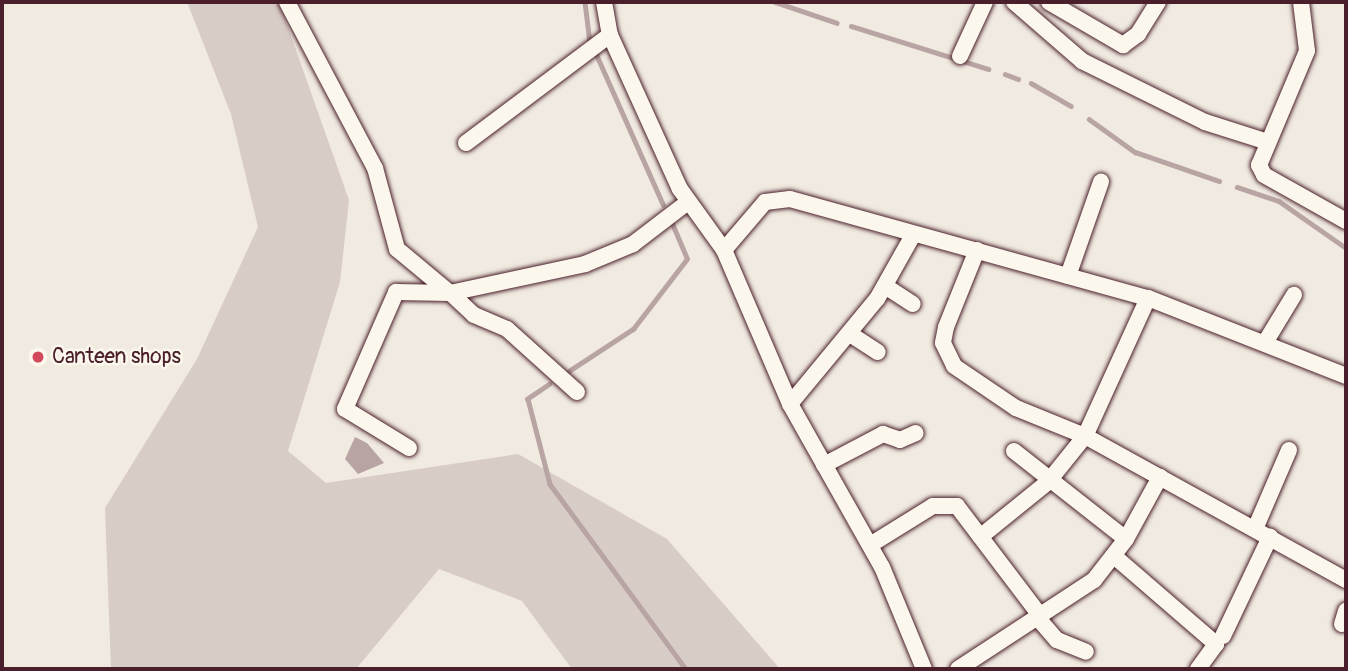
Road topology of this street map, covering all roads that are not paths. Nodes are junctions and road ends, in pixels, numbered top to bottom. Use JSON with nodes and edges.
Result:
{"nodes":[{"id":1,"x":286,"y":2,"type":"edge"},
{"id":2,"x":604,"y":2,"type":"edge"},
{"id":3,"x":985,"y":2,"type":"edge"},
{"id":4,"x":1048,"y":2,"type":"edge"},
{"id":5,"x":1158,"y":2,"type":"edge"},
{"id":6,"x":1301,"y":2,"type":"edge"},
{"id":7,"x":1019,"y":7,"type":"edge"},
{"id":8,"x":611,"y":35,"type":"junction"},
{"id":9,"x":960,"y":56,"type":"dead end"},
{"id":10,"x":1265,"y":141,"type":"junction"},
{"id":11,"x":466,"y":143,"type":"dead end"},
{"id":12,"x":1101,"y":183,"type":"dead end"},
{"id":13,"x":688,"y":202,"type":"junction"},
{"id":14,"x":1346,"y":221,"type":"edge"},
{"id":15,"x":913,"y":234,"type":"junction"},
{"id":16,"x":723,"y":250,"type":"junction"},
{"id":17,"x":977,"y":250,"type":"junction"},
{"id":18,"x":1068,"y":276,"type":"junction"},
{"id":19,"x":885,"y":286,"type":"junction"},
{"id":20,"x":450,"y":293,"type":"junction"},
{"id":21,"x":1294,"y":295,"type":"dead end"},
{"id":22,"x":1148,"y":298,"type":"junction"},
{"id":23,"x":914,"y":304,"type":"dead end"},
{"id":24,"x":850,"y":334,"type":"junction"},
{"id":25,"x":1266,"y":341,"type":"junction"},
{"id":26,"x":878,"y":352,"type":"dead end"},
{"id":27,"x":1346,"y":376,"type":"edge"},
{"id":28,"x":577,"y":392,"type":"dead end"},
{"id":29,"x":790,"y":404,"type":"junction"},
{"id":30,"x":916,"y":433,"type":"dead end"},
{"id":31,"x":1085,"y":436,"type":"junction"},
{"id":32,"x":409,"y":448,"type":"dead end"},
{"id":33,"x":1289,"y":450,"type":"dead end"},
{"id":34,"x":1014,"y":451,"type":"dead end"},
{"id":35,"x":824,"y":466,"type":"junction"},
{"id":36,"x":1160,"y":477,"type":"junction"},
{"id":37,"x":1048,"y":482,"type":"junction"},
{"id":38,"x":1255,"y":529,"type":"junction"},
{"id":39,"x":980,"y":537,"type":"junction"},
{"id":40,"x":1270,"y":537,"type":"junction"},
{"id":41,"x":1126,"y":538,"type":"junction"},
{"id":42,"x":870,"y":545,"type":"junction"},
{"id":43,"x":1115,"y":556,"type":"junction"},
{"id":44,"x":1346,"y":580,"type":"edge"},
{"id":45,"x":1037,"y":615,"type":"junction"},
{"id":46,"x":1223,"y":636,"type":"dead end"},
{"id":47,"x":1086,"y":653,"type":"dead end"},
{"id":48,"x":924,"y":669,"type":"edge"},
{"id":49,"x":958,"y":669,"type":"edge"},
{"id":50,"x":1198,"y":669,"type":"edge"}],
"edges":[{"from":1,"to":20,"type":"street"},
{"from":2,"to":8,"type":"street"},
{"from":3,"to":9,"type":"street"},
{"from":4,"to":5,"type":"street"},
{"from":4,"to":7,"type":"street"},
{"from":6,"to":10,"type":"street"},
{"from":7,"to":10,"type":"street"},
{"from":8,"to":11,"type":"street"},
{"from":8,"to":13,"type":"street"},
{"from":10,"to":14,"type":"street"},
{"from":12,"to":18,"type":"street"},
{"from":13,"to":16,"type":"street"},
{"from":13,"to":20,"type":"street"},
{"from":15,"to":16,"type":"street"},
{"from":15,"to":17,"type":"street"},
{"from":15,"to":19,"type":"street"},
{"from":16,"to":29,"type":"street"},
{"from":17,"to":18,"type":"street"},
{"from":17,"to":31,"type":"street"},
{"from":18,"to":22,"type":"street"},
{"from":19,"to":23,"type":"street"},
{"from":19,"to":24,"type":"street"},
{"from":20,"to":28,"type":"street"},
{"from":20,"to":32,"type":"street"},
{"from":21,"to":25,"type":"street"},
{"from":22,"to":25,"type":"street"},
{"from":22,"to":31,"type":"street"},
{"from":24,"to":26,"type":"street"},
{"from":24,"to":29,"type":"street"},
{"from":25,"to":27,"type":"street"},
{"from":29,"to":35,"type":"street"},
{"from":30,"to":35,"type":"street"},
{"from":31,"to":36,"type":"street"},
{"from":31,"to":37,"type":"street"},
{"from":33,"to":38,"type":"street"},
{"from":34,"to":37,"type":"street"},
{"from":35,"to":42,"type":"street"},
{"from":36,"to":38,"type":"street"},
{"from":36,"to":41,"type":"street"},
{"from":37,"to":39,"type":"street"},
{"from":37,"to":41,"type":"street"},
{"from":38,"to":40,"type":"street"},
{"from":39,"to":42,"type":"street"},
{"from":39,"to":45,"type":"street"},
{"from":40,"to":44,"type":"street"},
{"from":40,"to":46,"type":"street"},
{"from":41,"to":43,"type":"street"},
{"from":42,"to":48,"type":"street"},
{"from":43,"to":45,"type":"street"},
{"from":43,"to":50,"type":"street"},
{"from":45,"to":47,"type":"street"},
{"from":45,"to":49,"type":"street"}]}
